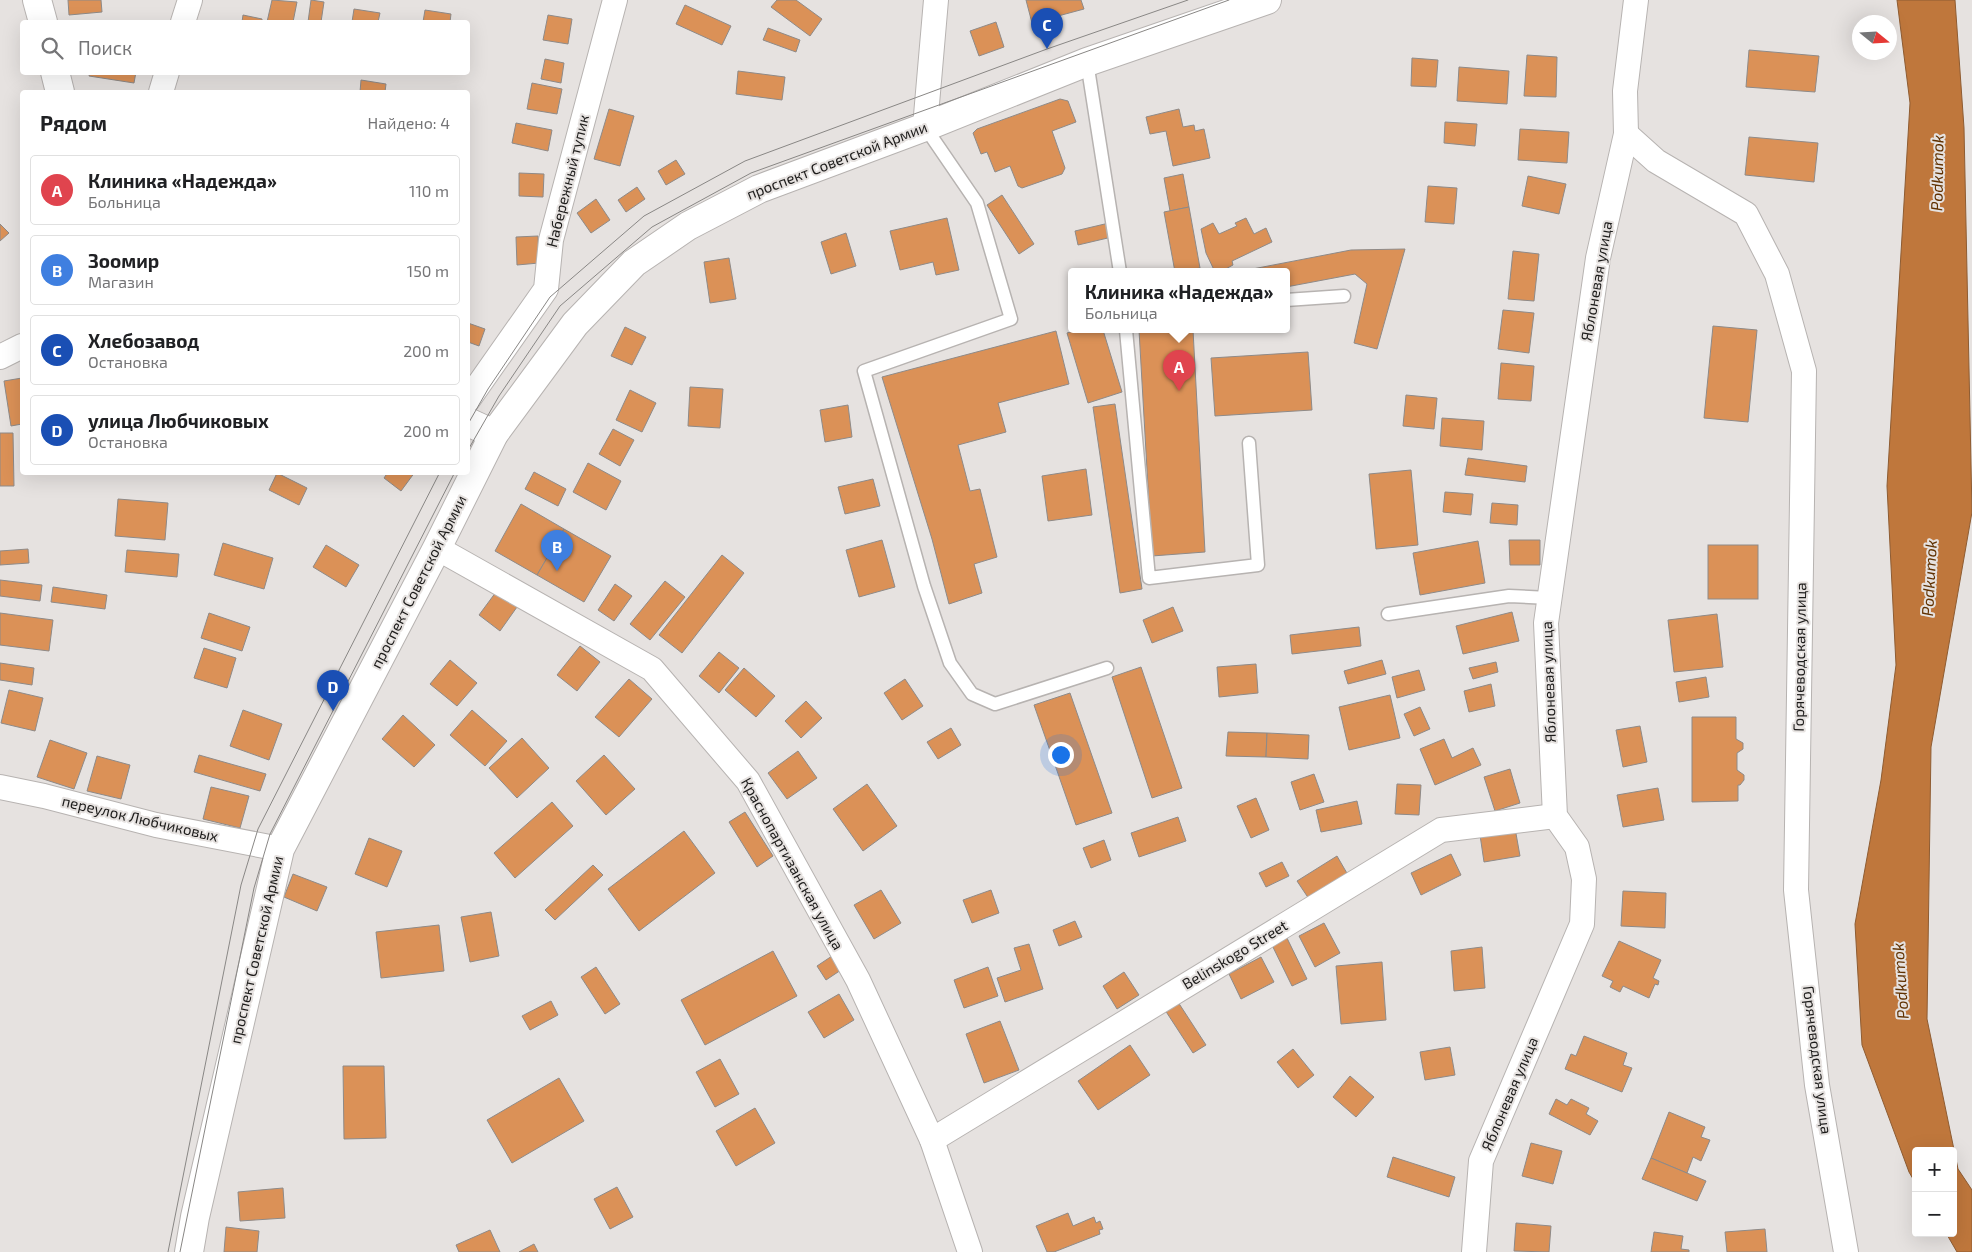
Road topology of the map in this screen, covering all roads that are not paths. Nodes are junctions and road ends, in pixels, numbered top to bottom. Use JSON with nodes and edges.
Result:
{"nodes":[{"id":1,"x":36,"y":0,"type":"edge"},
{"id":2,"x":190,"y":0,"type":"edge"},
{"id":3,"x":615,"y":0,"type":"edge"},
{"id":4,"x":936,"y":0,"type":"edge"},
{"id":5,"x":1267,"y":0,"type":"edge"},
{"id":6,"x":1636,"y":0,"type":"edge"},
{"id":7,"x":42,"y":20,"type":"edge"},
{"id":8,"x":184,"y":20,"type":"edge"},
{"id":9,"x":1087,"y":62,"type":"junction"},
{"id":10,"x":57,"y":75,"type":"edge"},
{"id":11,"x":166,"y":75,"type":"edge"},
{"id":12,"x":60,"y":90,"type":"edge"},
{"id":13,"x":162,"y":90,"type":"edge"},
{"id":14,"x":926,"y":127,"type":"junction"},
{"id":15,"x":1626,"y":134,"type":"junction"},
{"id":16,"x":1119,"y":268,"type":"edge"},
{"id":17,"x":1344,"y":296,"type":"dead end"},
{"id":18,"x":1290,"y":300,"type":"edge"},
{"id":19,"x":1126,"y":333,"type":"edge"},
{"id":20,"x":20,"y":347,"type":"edge"},
{"id":21,"x":0,"y":357,"type":"edge"},
{"id":22,"x":470,"y":397,"type":"edge"},
{"id":23,"x":470,"y":423,"type":"edge"},
{"id":24,"x":494,"y":434,"type":"junction"},
{"id":25,"x":1250,"y":442,"type":"dead end"},
{"id":26,"x":438,"y":548,"type":"junction"},
{"id":27,"x":1549,"y":598,"type":"junction"},
{"id":28,"x":1388,"y":614,"type":"dead end"},
{"id":29,"x":1107,"y":668,"type":"dead end"},
{"id":30,"x":0,"y":787,"type":"edge"},
{"id":31,"x":1555,"y":816,"type":"junction"},
{"id":32,"x":280,"y":849,"type":"junction"},
{"id":33,"x":932,"y":1140,"type":"junction"},
{"id":34,"x":189,"y":1252,"type":"edge"},
{"id":35,"x":970,"y":1252,"type":"edge"},
{"id":36,"x":1474,"y":1252,"type":"edge"},
{"id":37,"x":1846,"y":1252,"type":"edge"}],
"edges":[{"from":1,"to":7,"type":"main road"},
{"from":2,"to":8,"type":"street"},
{"from":3,"to":22,"type":"street","name":"Набережный тупик"},
{"from":4,"to":14,"type":"street"},
{"from":5,"to":9,"type":"main road","name":"проспект Советской Армии"},
{"from":6,"to":15,"type":"street","name":"Яблоневая улица"},
{"from":9,"to":14,"type":"main road","name":"проспект Советской Армии"},
{"from":9,"to":16,"type":"lane"},
{"from":10,"to":12,"type":"main road"},
{"from":11,"to":13,"type":"street"},
{"from":14,"to":24,"type":"main road","name":"проспект Советской Армии"},
{"from":14,"to":29,"type":"lane"},
{"from":15,"to":27,"type":"street","name":"Яблоневая улица"},
{"from":15,"to":37,"type":"street","name":"Горячеводская улица"},
{"from":17,"to":18,"type":"lane"},
{"from":19,"to":25,"type":"lane"},
{"from":20,"to":21,"type":"street"},
{"from":23,"to":24,"type":"main road"},
{"from":24,"to":26,"type":"main road","name":"проспект Советской Армии"},
{"from":26,"to":32,"type":"main road","name":"проспект Советской Армии"},
{"from":26,"to":33,"type":"street","name":"Краснопартизанская улица"},
{"from":27,"to":28,"type":"lane"},
{"from":27,"to":31,"type":"street","name":"Яблоневая улица"},
{"from":30,"to":32,"type":"street","name":"переулок Любчиковых"},
{"from":31,"to":33,"type":"street","name":"Belinskogo Street"},
{"from":31,"to":36,"type":"street","name":"Яблоневая улица"},
{"from":32,"to":34,"type":"main road","name":"проспект Советской Армии"},
{"from":33,"to":35,"type":"street","name":"Краснопартизанская улица"}]}
